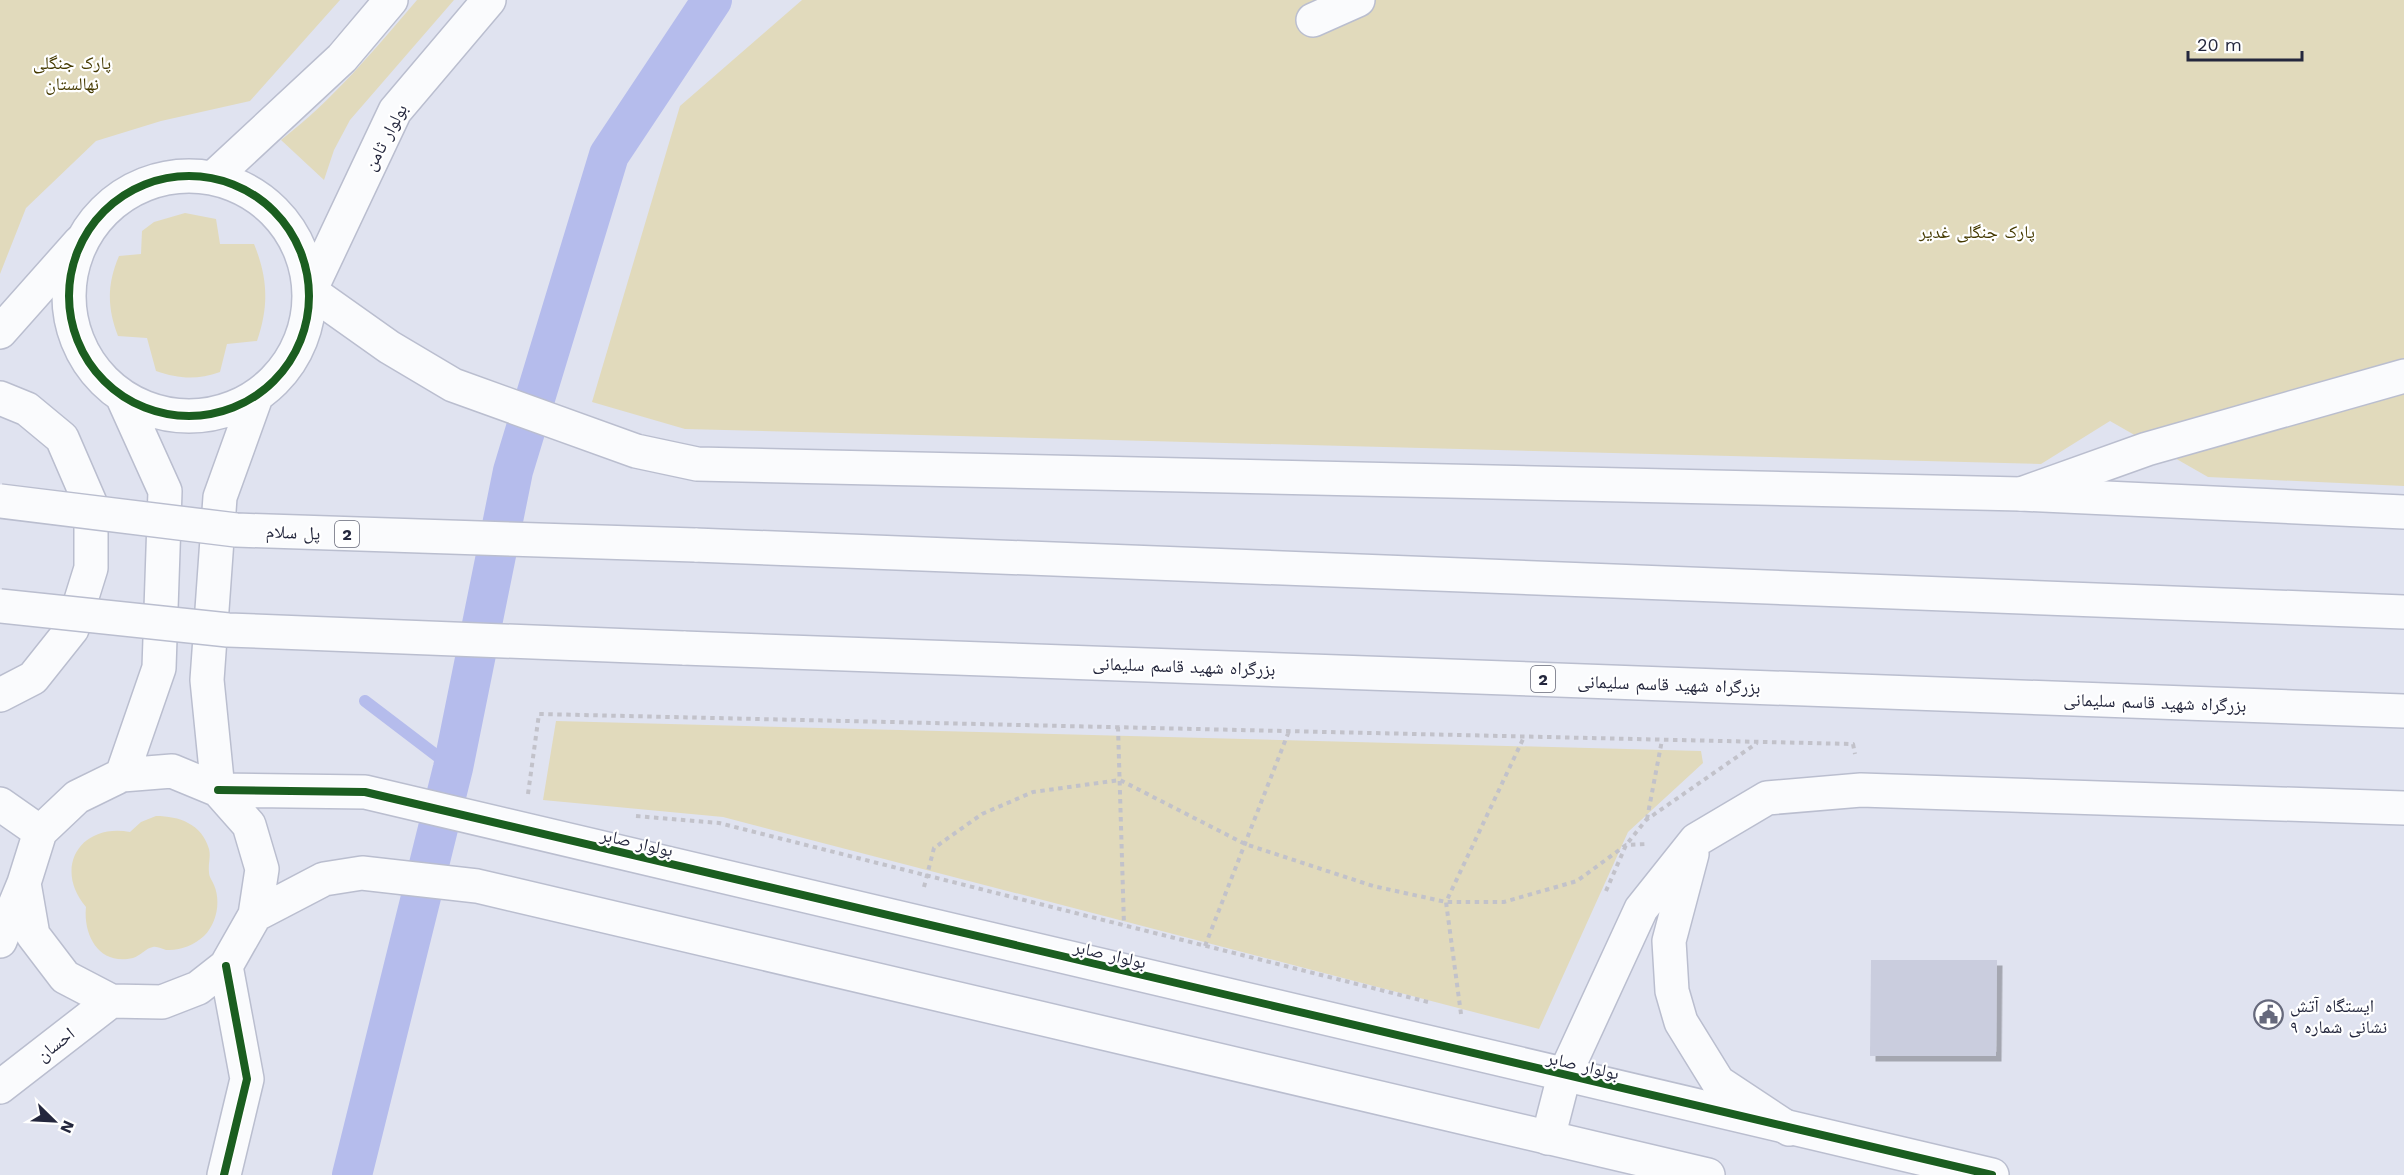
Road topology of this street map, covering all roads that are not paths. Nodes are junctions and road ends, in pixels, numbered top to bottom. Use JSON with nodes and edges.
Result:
{"nodes":[{"id":1,"x":390,"y":0,"type":"edge"},
{"id":2,"x":489,"y":0,"type":"edge"},
{"id":3,"x":1358,"y":0,"type":"edge"},
{"id":4,"x":1313,"y":20,"type":"dead end"},
{"id":5,"x":214,"y":177,"type":"junction"},
{"id":6,"x":81,"y":242,"type":"junction"},
{"id":7,"x":310,"y":291,"type":"junction"},
{"id":8,"x":0,"y":332,"type":"edge"},
{"id":9,"x":2404,"y":376,"type":"edge"},
{"id":10,"x":256,"y":397,"type":"junction"},
{"id":11,"x":0,"y":398,"type":"edge"},
{"id":12,"x":123,"y":398,"type":"junction"},
{"id":13,"x":2021,"y":495,"type":"junction"},
{"id":14,"x":0,"y":501,"type":"edge"},
{"id":15,"x":2404,"y":512,"type":"edge"},
{"id":16,"x":0,"y":606,"type":"edge"},
{"id":17,"x":2404,"y":612,"type":"edge"},
{"id":18,"x":0,"y":695,"type":"edge"},
{"id":19,"x":2404,"y":711,"type":"edge"},
{"id":20,"x":122,"y":775,"type":"junction"},
{"id":21,"x":218,"y":790,"type":"junction"},
{"id":22,"x":0,"y":804,"type":"edge"},
{"id":23,"x":2404,"y":808,"type":"edge"},
{"id":24,"x":40,"y":832,"type":"junction"},
{"id":25,"x":1696,"y":840,"type":"junction"},
{"id":26,"x":24,"y":883,"type":"junction"},
{"id":27,"x":255,"y":915,"type":"junction"},
{"id":28,"x":0,"y":941,"type":"edge"},
{"id":29,"x":226,"y":966,"type":"junction"},
{"id":30,"x":111,"y":1001,"type":"junction"},
{"id":31,"x":1564,"y":1076,"type":"junction"},
{"id":32,"x":0,"y":1087,"type":"edge"},
{"id":33,"x":1789,"y":1129,"type":"junction"},
{"id":34,"x":1548,"y":1138,"type":"junction"},
{"id":35,"x":224,"y":1175,"type":"edge"},
{"id":36,"x":1708,"y":1175,"type":"edge"},
{"id":37,"x":1992,"y":1175,"type":"edge"}],
"edges":[{"from":1,"to":5,"type":"main road"},
{"from":2,"to":7,"type":"main road","name":"بولوار ثامن"},
{"from":3,"to":4,"type":"main road"},
{"from":5,"to":6,"type":"main road"},
{"from":5,"to":7,"type":"main road"},
{"from":6,"to":8,"type":"main road"},
{"from":6,"to":12,"type":"main road"},
{"from":7,"to":10,"type":"main road"},
{"from":7,"to":13,"type":"main road"},
{"from":9,"to":13,"type":"main road"},
{"from":10,"to":12,"type":"main road"},
{"from":10,"to":21,"type":"main road"},
{"from":11,"to":18,"type":"main road"},
{"from":12,"to":20,"type":"main road"},
{"from":13,"to":15,"type":"main road"},
{"from":14,"to":17,"type":"main road","name":"پل سلام","number":"2","bridge":true},
{"from":16,"to":19,"type":"main road","name":"بزرگراه شهید قاسم سلیمانی","number":"2","bridge":true},
{"from":20,"to":21,"type":"main road"},
{"from":20,"to":24,"type":"main road"},
{"from":21,"to":27,"type":"main road"},
{"from":21,"to":31,"type":"main road","name":"بولوار صابر"},
{"from":22,"to":24,"type":"main road"},
{"from":23,"to":25,"type":"main road"},
{"from":24,"to":26,"type":"main road"},
{"from":25,"to":31,"type":"main road"},
{"from":25,"to":33,"type":"main road"},
{"from":26,"to":28,"type":"main road"},
{"from":26,"to":30,"type":"main road"},
{"from":27,"to":29,"type":"main road"},
{"from":27,"to":34,"type":"main road"},
{"from":29,"to":30,"type":"main road"},
{"from":29,"to":35,"type":"main road"},
{"from":30,"to":32,"type":"main road","name":"احسان"},
{"from":31,"to":33,"type":"main road","name":"بولوار صابر"},
{"from":31,"to":34,"type":"main road"},
{"from":33,"to":37,"type":"main road","name":"بولوار صابر"},
{"from":34,"to":36,"type":"main road"}]}
